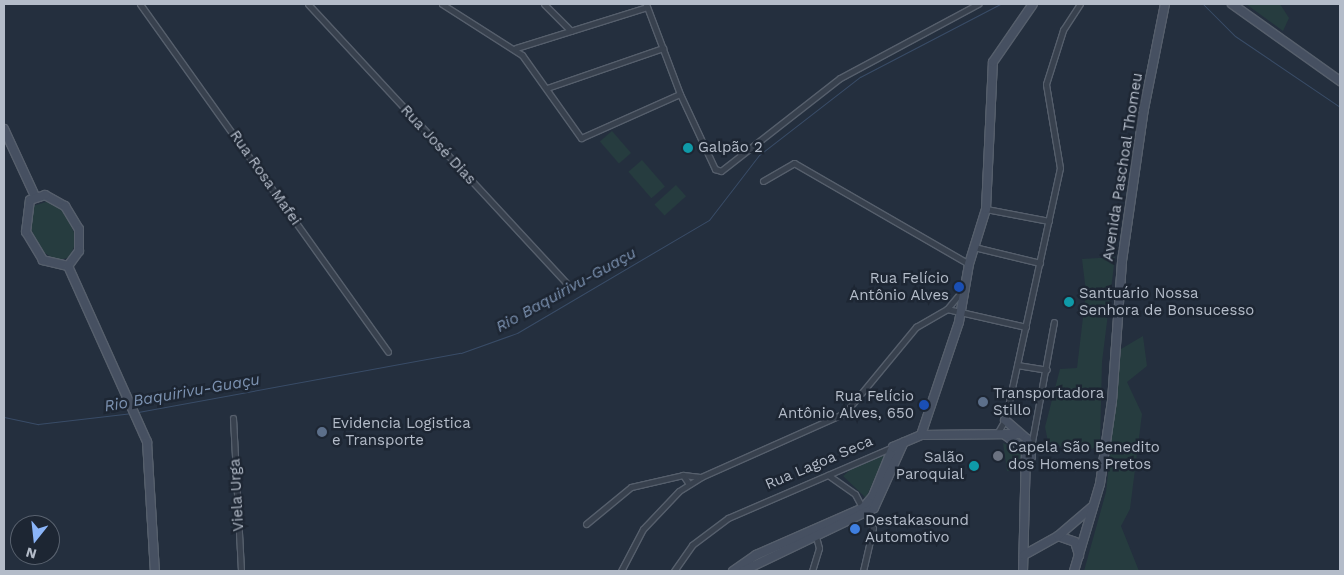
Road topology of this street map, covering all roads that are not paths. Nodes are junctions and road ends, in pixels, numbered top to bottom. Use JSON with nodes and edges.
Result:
{"nodes":[{"id":1,"x":140,"y":4,"type":"edge"},
{"id":2,"x":308,"y":4,"type":"edge"},
{"id":3,"x":442,"y":4,"type":"edge"},
{"id":4,"x":544,"y":4,"type":"edge"},
{"id":5,"x":978,"y":4,"type":"edge"},
{"id":6,"x":1033,"y":4,"type":"edge"},
{"id":7,"x":1080,"y":4,"type":"edge"},
{"id":8,"x":1232,"y":4,"type":"edge"},
{"id":9,"x":647,"y":5,"type":"edge"},
{"id":10,"x":1163,"y":6,"type":"edge"},
{"id":11,"x":571,"y":31,"type":"junction"},
{"id":12,"x":516,"y":48,"type":"junction"},
{"id":13,"x":663,"y":48,"type":"junction"},
{"id":14,"x":1340,"y":81,"type":"edge"},
{"id":15,"x":547,"y":88,"type":"junction"},
{"id":16,"x":680,"y":94,"type":"junction"},
{"id":17,"x":4,"y":128,"type":"edge"},
{"id":18,"x":763,"y":181,"type":"dead end"},
{"id":19,"x":35,"y":196,"type":"junction"},
{"id":20,"x":986,"y":209,"type":"junction"},
{"id":21,"x":1049,"y":221,"type":"junction"},
{"id":22,"x":974,"y":247,"type":"junction"},
{"id":23,"x":1040,"y":263,"type":"junction"},
{"id":24,"x":969,"y":264,"type":"junction"},
{"id":25,"x":68,"y":266,"type":"junction"},
{"id":26,"x":569,"y":286,"type":"dead end"},
{"id":27,"x":964,"y":289,"type":"junction"},
{"id":28,"x":947,"y":309,"type":"junction"},
{"id":29,"x":961,"y":313,"type":"junction"},
{"id":30,"x":1054,"y":322,"type":"dead end"},
{"id":31,"x":1026,"y":327,"type":"junction"},
{"id":32,"x":388,"y":352,"type":"dead end"},
{"id":33,"x":1018,"y":365,"type":"junction"},
{"id":34,"x":1046,"y":370,"type":"junction"},
{"id":35,"x":233,"y":418,"type":"dead end"},
{"id":36,"x":1005,"y":420,"type":"junction"},
{"id":37,"x":1033,"y":426,"type":"junction"},
{"id":38,"x":998,"y":432,"type":"junction"},
{"id":39,"x":1019,"y":434,"type":"junction"},
{"id":40,"x":921,"y":435,"type":"junction"},
{"id":41,"x":904,"y":442,"type":"junction"},
{"id":42,"x":893,"y":446,"type":"junction"},
{"id":43,"x":1031,"y":448,"type":"junction"},
{"id":44,"x":1028,"y":464,"type":"junction"},
{"id":45,"x":683,"y":475,"type":"junction"},
{"id":46,"x":828,"y":475,"type":"junction"},
{"id":47,"x":701,"y":477,"type":"junction"},
{"id":48,"x":689,"y":484,"type":"junction"},
{"id":49,"x":1095,"y":503,"type":"junction"},
{"id":50,"x":865,"y":511,"type":"junction"},
{"id":51,"x":586,"y":524,"type":"dead end"},
{"id":52,"x":1058,"y":536,"type":"junction"},
{"id":53,"x":816,"y":537,"type":"junction"},
{"id":54,"x":1024,"y":555,"type":"junction"},
{"id":55,"x":1079,"y":557,"type":"junction"},
{"id":56,"x":751,"y":565,"type":"edge"},
{"id":57,"x":156,"y":571,"type":"edge"},
{"id":58,"x":241,"y":571,"type":"edge"},
{"id":59,"x":621,"y":571,"type":"edge"},
{"id":60,"x":674,"y":571,"type":"edge"},
{"id":61,"x":733,"y":571,"type":"edge"},
{"id":62,"x":743,"y":571,"type":"edge"},
{"id":63,"x":812,"y":571,"type":"edge"},
{"id":64,"x":863,"y":571,"type":"edge"},
{"id":65,"x":1023,"y":571,"type":"edge"},
{"id":66,"x":1074,"y":571,"type":"edge"}],
"edges":[{"from":1,"to":32,"type":"street","name":"Rua Rosa Mafei"},
{"from":2,"to":26,"type":"street","name":"Rua José Dias"},
{"from":3,"to":12,"type":"street"},
{"from":4,"to":11,"type":"street"},
{"from":5,"to":16,"type":"street"},
{"from":6,"to":20,"type":"main road"},
{"from":7,"to":21,"type":"street"},
{"from":8,"to":14,"type":"main road"},
{"from":9,"to":11,"type":"street"},
{"from":9,"to":13,"type":"street"},
{"from":10,"to":49,"type":"main road","name":"Avenida Paschoal Thomeu"},
{"from":11,"to":12,"type":"street"},
{"from":12,"to":15,"type":"street"},
{"from":13,"to":15,"type":"street"},
{"from":13,"to":16,"type":"street"},
{"from":15,"to":16,"type":"street"},
{"from":17,"to":19,"type":"main road"},
{"from":18,"to":24,"type":"street"},
{"from":19,"to":25,"type":"main road"},
{"from":19,"to":25,"type":"main road"},
{"from":20,"to":21,"type":"street"},
{"from":20,"to":22,"type":"main road"},
{"from":21,"to":23,"type":"street"},
{"from":22,"to":23,"type":"street"},
{"from":22,"to":24,"type":"main road"},
{"from":23,"to":31,"type":"street"},
{"from":24,"to":27,"type":"main road"},
{"from":25,"to":57,"type":"main road"},
{"from":27,"to":28,"type":"street"},
{"from":27,"to":29,"type":"main road"},
{"from":28,"to":29,"type":"street"},
{"from":28,"to":47,"type":"street"},
{"from":29,"to":31,"type":"street"},
{"from":29,"to":40,"type":"main road"},
{"from":30,"to":34,"type":"street"},
{"from":31,"to":33,"type":"street"},
{"from":33,"to":34,"type":"street"},
{"from":33,"to":36,"type":"street"},
{"from":34,"to":37,"type":"street"},
{"from":35,"to":58,"type":"street","name":"Viela Urga"},
{"from":36,"to":38,"type":"street"},
{"from":36,"to":39,"type":"main road"},
{"from":37,"to":39,"type":"street"},
{"from":37,"to":43,"type":"street"},
{"from":38,"to":39,"type":"main road","name":"Rua Lagoa Seca"},
{"from":38,"to":40,"type":"main road","name":"Rua Lagoa Seca"},
{"from":38,"to":44,"type":"main road"},
{"from":39,"to":43,"type":"main road"},
{"from":40,"to":41,"type":"main road","name":"Rua Lagoa Seca"},
{"from":41,"to":42,"type":"main road","name":"Rua Lagoa Seca"},
{"from":41,"to":50,"type":"main road"},
{"from":42,"to":46,"type":"street","name":"Rua Lagoa Seca"},
{"from":42,"to":50,"type":"main road"},
{"from":43,"to":44,"type":"main road"},
{"from":44,"to":54,"type":"main road"},
{"from":45,"to":47,"type":"street"},
{"from":45,"to":48,"type":"street"},
{"from":45,"to":51,"type":"street"},
{"from":46,"to":50,"type":"street"},
{"from":46,"to":60,"type":"street","name":"Rua Lagoa Seca"},
{"from":47,"to":48,"type":"street"},
{"from":48,"to":59,"type":"street"},
{"from":49,"to":52,"type":"main road"},
{"from":49,"to":55,"type":"main road","name":"Avenida Paschoal Thomeu"},
{"from":50,"to":53,"type":"main road"},
{"from":50,"to":56,"type":"main road"},
{"from":50,"to":64,"type":"street"},
{"from":52,"to":54,"type":"main road"},
{"from":52,"to":55,"type":"main road"},
{"from":53,"to":56,"type":"main road"},
{"from":53,"to":63,"type":"street"},
{"from":54,"to":65,"type":"main road"},
{"from":55,"to":66,"type":"main road","name":"Avenida Paschoal Thomeu"},
{"from":56,"to":61,"type":"main road"},
{"from":56,"to":62,"type":"main road"}]}
